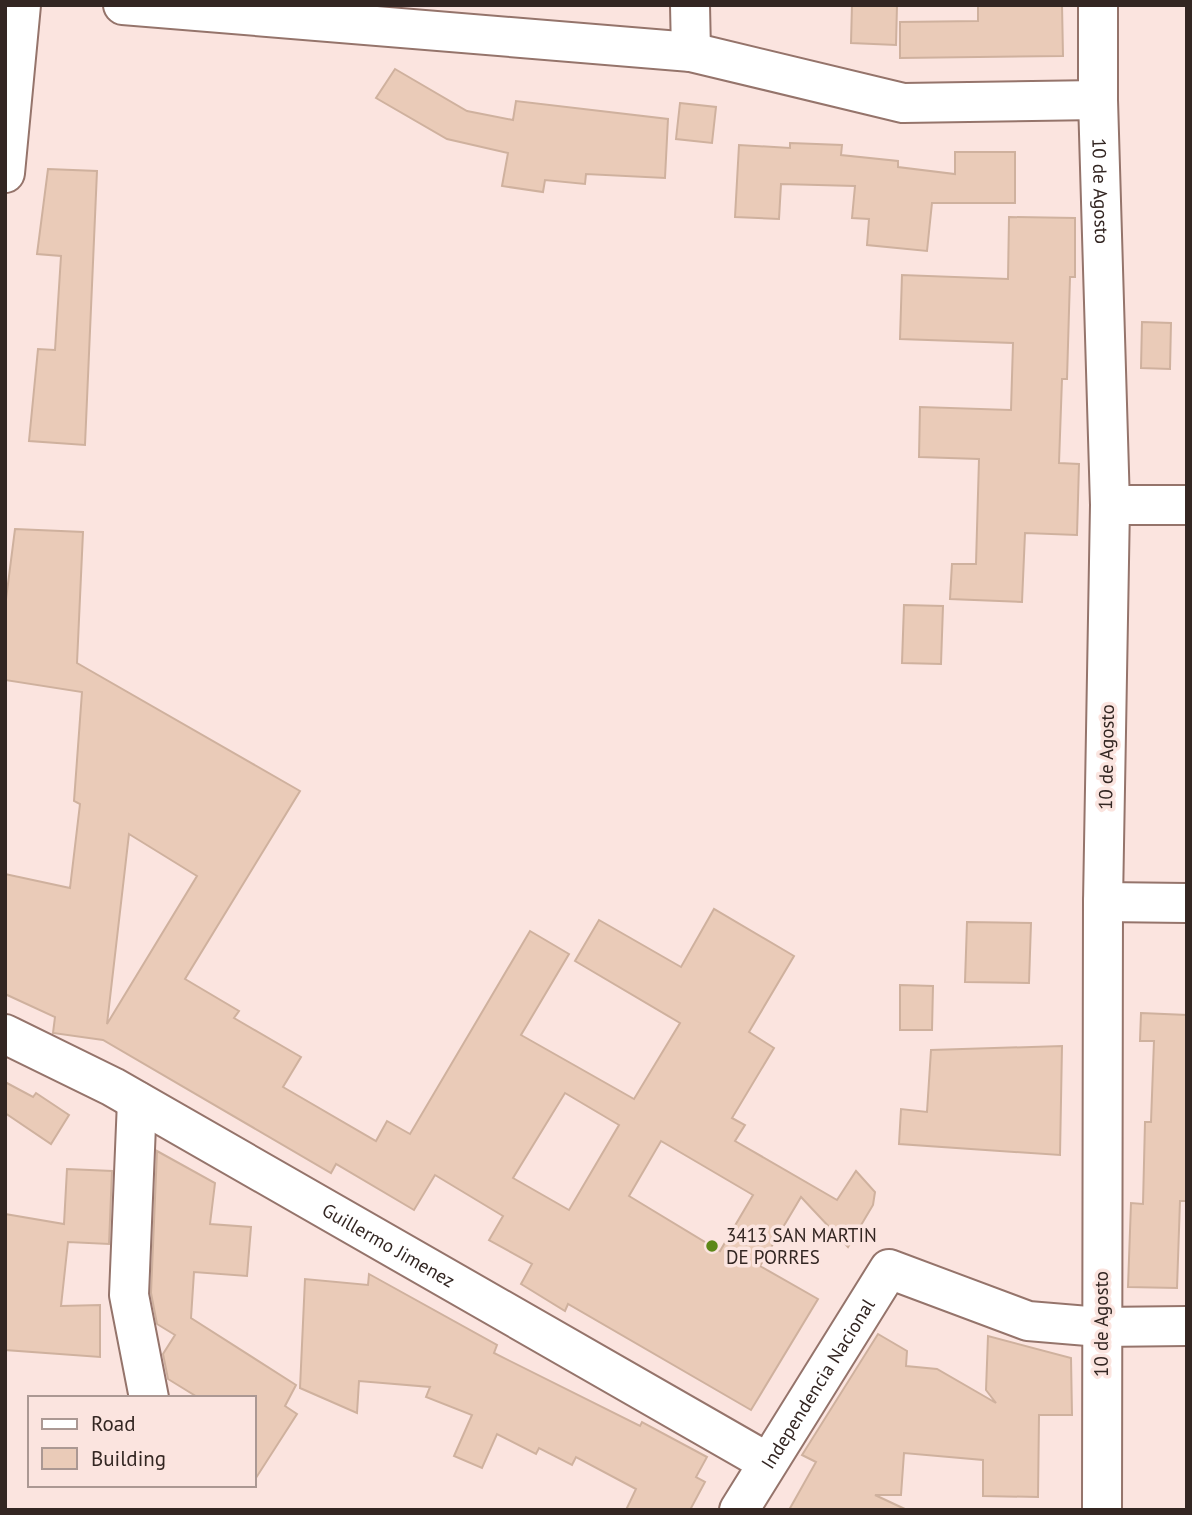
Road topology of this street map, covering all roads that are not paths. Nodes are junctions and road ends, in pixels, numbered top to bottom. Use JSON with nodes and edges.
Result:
{"nodes":[{"id":1,"x":21,"y":5,"type":"edge"},
{"id":2,"x":123,"y":5,"type":"edge"},
{"id":3,"x":690,"y":5,"type":"edge"},
{"id":4,"x":1098,"y":5,"type":"edge"},
{"id":5,"x":691,"y":52,"type":"junction"},
{"id":6,"x":1098,"y":100,"type":"junction"},
{"id":7,"x":5,"y":173,"type":"edge"},
{"id":8,"x":1110,"y":505,"type":"junction"},
{"id":9,"x":1187,"y":505,"type":"edge"},
{"id":10,"x":1103,"y":902,"type":"junction"},
{"id":11,"x":1187,"y":903,"type":"edge"},
{"id":12,"x":5,"y":1034,"type":"edge"},
{"id":13,"x":137,"y":1101,"type":"junction"},
{"id":14,"x":1187,"y":1326,"type":"edge"},
{"id":15,"x":1100,"y":1327,"type":"junction"},
{"id":16,"x":149,"y":1396,"type":"edge"},
{"id":17,"x":767,"y":1462,"type":"junction"},
{"id":18,"x":739,"y":1510,"type":"edge"},
{"id":19,"x":1102,"y":1510,"type":"edge"}],
"edges":[{"from":1,"to":7,"type":"street"},
{"from":2,"to":5,"type":"street"},
{"from":3,"to":5,"type":"street"},
{"from":4,"to":6,"type":"street","name":"10 de Agosto"},
{"from":5,"to":6,"type":"street"},
{"from":6,"to":8,"type":"street","name":"10 de Agosto"},
{"from":8,"to":9,"type":"street"},
{"from":8,"to":10,"type":"street","name":"10 de Agosto"},
{"from":10,"to":11,"type":"street"},
{"from":10,"to":15,"type":"street","name":"10 de Agosto"},
{"from":12,"to":13,"type":"street","name":"Guillermo Jimenez"},
{"from":13,"to":16,"type":"street"},
{"from":13,"to":17,"type":"street","name":"Guillermo Jimenez"},
{"from":14,"to":15,"type":"street","name":"Independencia Nacional"},
{"from":15,"to":17,"type":"street","name":"Independencia Nacional"},
{"from":15,"to":19,"type":"street","name":"10 de Agosto"},
{"from":17,"to":18,"type":"street","name":"Independencia Nacional"}]}
